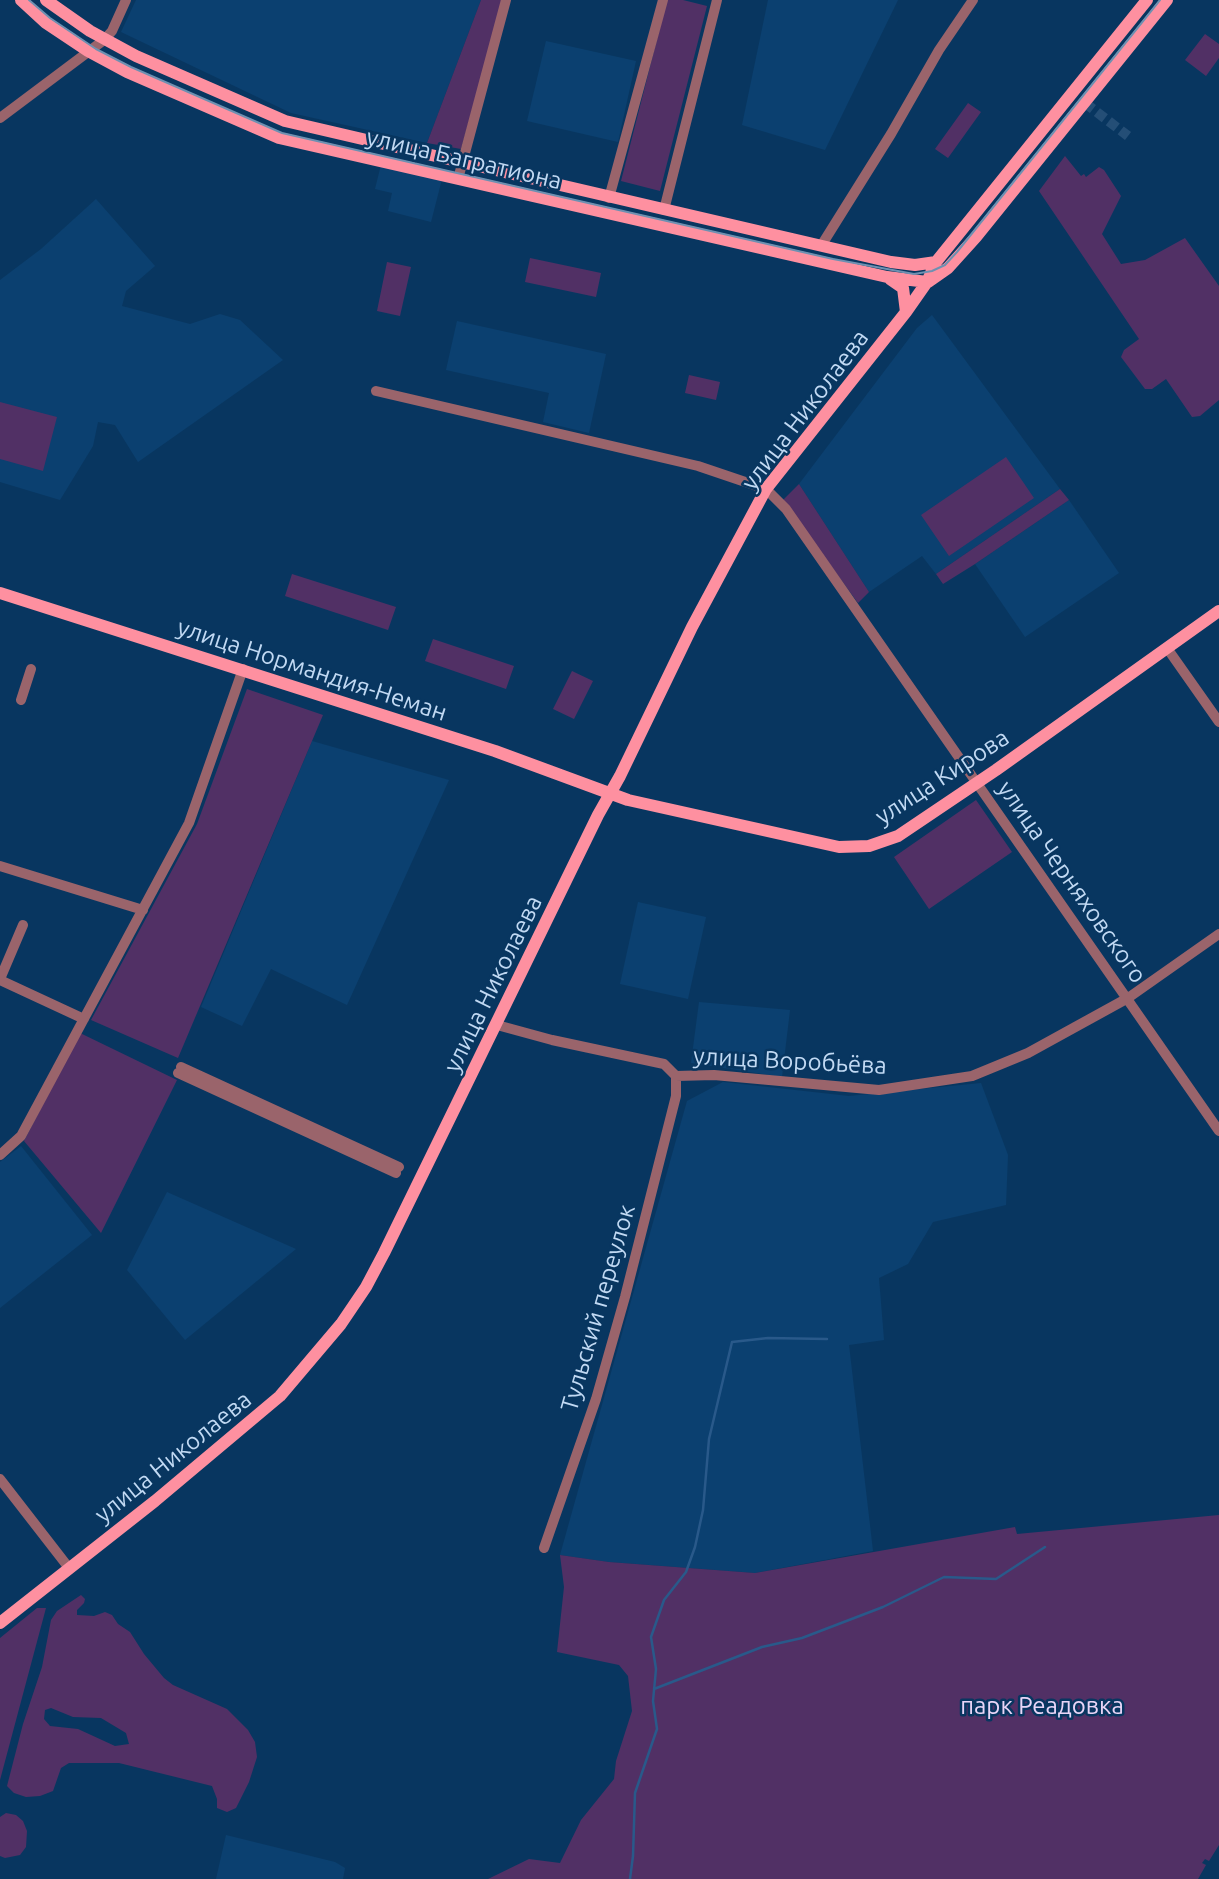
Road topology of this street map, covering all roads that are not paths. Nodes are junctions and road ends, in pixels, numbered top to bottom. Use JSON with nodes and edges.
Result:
{"nodes":[{"id":1,"x":21,"y":0,"type":"edge"},
{"id":2,"x":46,"y":0,"type":"edge"},
{"id":3,"x":126,"y":0,"type":"edge"},
{"id":4,"x":506,"y":0,"type":"edge"},
{"id":5,"x":663,"y":0,"type":"edge"},
{"id":6,"x":717,"y":0,"type":"edge"},
{"id":7,"x":973,"y":0,"type":"edge"},
{"id":8,"x":1147,"y":0,"type":"edge"},
{"id":9,"x":1167,"y":0,"type":"edge"},
{"id":10,"x":104,"y":40,"type":"junction"},
{"id":11,"x":88,"y":51,"type":"junction"},
{"id":12,"x":1083,"y":80,"type":"junction"},
{"id":13,"x":1086,"y":103,"type":"junction"},
{"id":14,"x":0,"y":118,"type":"edge"},
{"id":15,"x":462,"y":162,"type":"junction"},
{"id":16,"x":458,"y":179,"type":"junction"},
{"id":17,"x":609,"y":198,"type":"junction"},
{"id":18,"x":664,"y":210,"type":"junction"},
{"id":19,"x":821,"y":246,"type":"junction"},
{"id":20,"x":936,"y":262,"type":"junction"},
{"id":21,"x":915,"y":265,"type":"junction"},
{"id":22,"x":887,"y":277,"type":"junction"},
{"id":23,"x":922,"y":282,"type":"junction"},
{"id":24,"x":906,"y":312,"type":"junction"},
{"id":25,"x":376,"y":391,"type":"dead end"},
{"id":26,"x":766,"y":489,"type":"junction"},
{"id":27,"x":0,"y":593,"type":"edge"},
{"id":28,"x":1219,"y":611,"type":"edge"},
{"id":29,"x":1167,"y":648,"type":"junction"},
{"id":30,"x":31,"y":669,"type":"dead end"},
{"id":31,"x":243,"y":669,"type":"junction"},
{"id":32,"x":21,"y":701,"type":"dead end"},
{"id":33,"x":1219,"y":722,"type":"edge"},
{"id":34,"x":977,"y":783,"type":"junction"},
{"id":35,"x":610,"y":794,"type":"junction"},
{"id":36,"x":0,"y":866,"type":"edge"},
{"id":37,"x":144,"y":910,"type":"junction"},
{"id":38,"x":23,"y":925,"type":"dead end"},
{"id":39,"x":1219,"y":934,"type":"edge"},
{"id":40,"x":0,"y":979,"type":"edge"},
{"id":41,"x":1128,"y":998,"type":"junction"},
{"id":42,"x":84,"y":1019,"type":"junction"},
{"id":43,"x":497,"y":1025,"type":"junction"},
{"id":44,"x":179,"y":1070,"type":"dead end"},
{"id":45,"x":676,"y":1076,"type":"junction"},
{"id":46,"x":1219,"y":1131,"type":"edge"},
{"id":47,"x":0,"y":1155,"type":"edge"},
{"id":48,"x":398,"y":1170,"type":"dead end"},
{"id":49,"x":0,"y":1479,"type":"edge"},
{"id":50,"x":544,"y":1548,"type":"dead end"},
{"id":51,"x":69,"y":1568,"type":"junction"},
{"id":52,"x":0,"y":1623,"type":"edge"}],
"edges":[{"from":1,"to":11,"type":"main road","name":"улица Багратиона"},
{"from":2,"to":10,"type":"main road","name":"улица Багратиона"},
{"from":3,"to":10,"type":"street"},
{"from":4,"to":15,"type":"street"},
{"from":5,"to":17,"type":"street"},
{"from":6,"to":18,"type":"street"},
{"from":7,"to":19,"type":"street"},
{"from":8,"to":12,"type":"main road","name":"улица Николаева"},
{"from":9,"to":13,"type":"main road","name":"улица Николаева"},
{"from":10,"to":11,"type":"street"},
{"from":10,"to":15,"type":"main road","name":"улица Багратиона"},
{"from":11,"to":14,"type":"street"},
{"from":11,"to":16,"type":"main road","name":"улица Багратиона"},
{"from":12,"to":13,"type":"street"},
{"from":12,"to":20,"type":"main road","name":"улица Николаева"},
{"from":13,"to":23,"type":"main road","name":"улица Николаева"},
{"from":15,"to":16,"type":"street"},
{"from":15,"to":17,"type":"main road","name":"улица Багратиона"},
{"from":16,"to":22,"type":"main road","name":"улица Багратиона"},
{"from":17,"to":18,"type":"main road","name":"улица Багратиона"},
{"from":18,"to":19,"type":"main road","name":"улица Багратиона"},
{"from":19,"to":21,"type":"main road","name":"улица Багратиона"},
{"from":20,"to":21,"type":"main road","name":"улица Багратиона"},
{"from":20,"to":23,"type":"main road","name":"улица Николаева"},
{"from":21,"to":23,"type":"main road"},
{"from":22,"to":23,"type":"main road","name":"улица Багратиона"},
{"from":22,"to":24,"type":"main road"},
{"from":23,"to":24,"type":"main road","name":"улица Николаева"},
{"from":24,"to":26,"type":"main road","name":"улица Николаева"},
{"from":25,"to":26,"type":"street"},
{"from":26,"to":34,"type":"street","name":"улица Черняховского"},
{"from":26,"to":35,"type":"main road","name":"улица Николаева"},
{"from":27,"to":31,"type":"main road","name":"улица Нормандия-Неман"},
{"from":28,"to":29,"type":"main road","name":"улица Кирова"},
{"from":29,"to":33,"type":"street"},
{"from":29,"to":34,"type":"main road","name":"улица Кирова"},
{"from":30,"to":32,"type":"street"},
{"from":31,"to":35,"type":"main road","name":"улица Нормандия-Неман"},
{"from":31,"to":37,"type":"street"},
{"from":34,"to":35,"type":"main road","name":"улица Кирова"},
{"from":34,"to":41,"type":"street","name":"улица Черняховского"},
{"from":35,"to":43,"type":"main road","name":"улица Николаева"},
{"from":36,"to":37,"type":"street"},
{"from":37,"to":42,"type":"street"},
{"from":38,"to":40,"type":"street"},
{"from":39,"to":41,"type":"street","name":"улица Воробьёва"},
{"from":40,"to":42,"type":"street"},
{"from":41,"to":45,"type":"street","name":"улица Воробьёва"},
{"from":41,"to":46,"type":"street","name":"улица Черняховского"},
{"from":42,"to":47,"type":"street"},
{"from":43,"to":45,"type":"street","name":"улица Воробьёва"},
{"from":43,"to":51,"type":"main road","name":"улица Николаева"},
{"from":44,"to":48,"type":"street"},
{"from":45,"to":50,"type":"street","name":"Тульский переулок"},
{"from":49,"to":51,"type":"street"},
{"from":51,"to":52,"type":"main road","name":"улица Николаева"}]}
